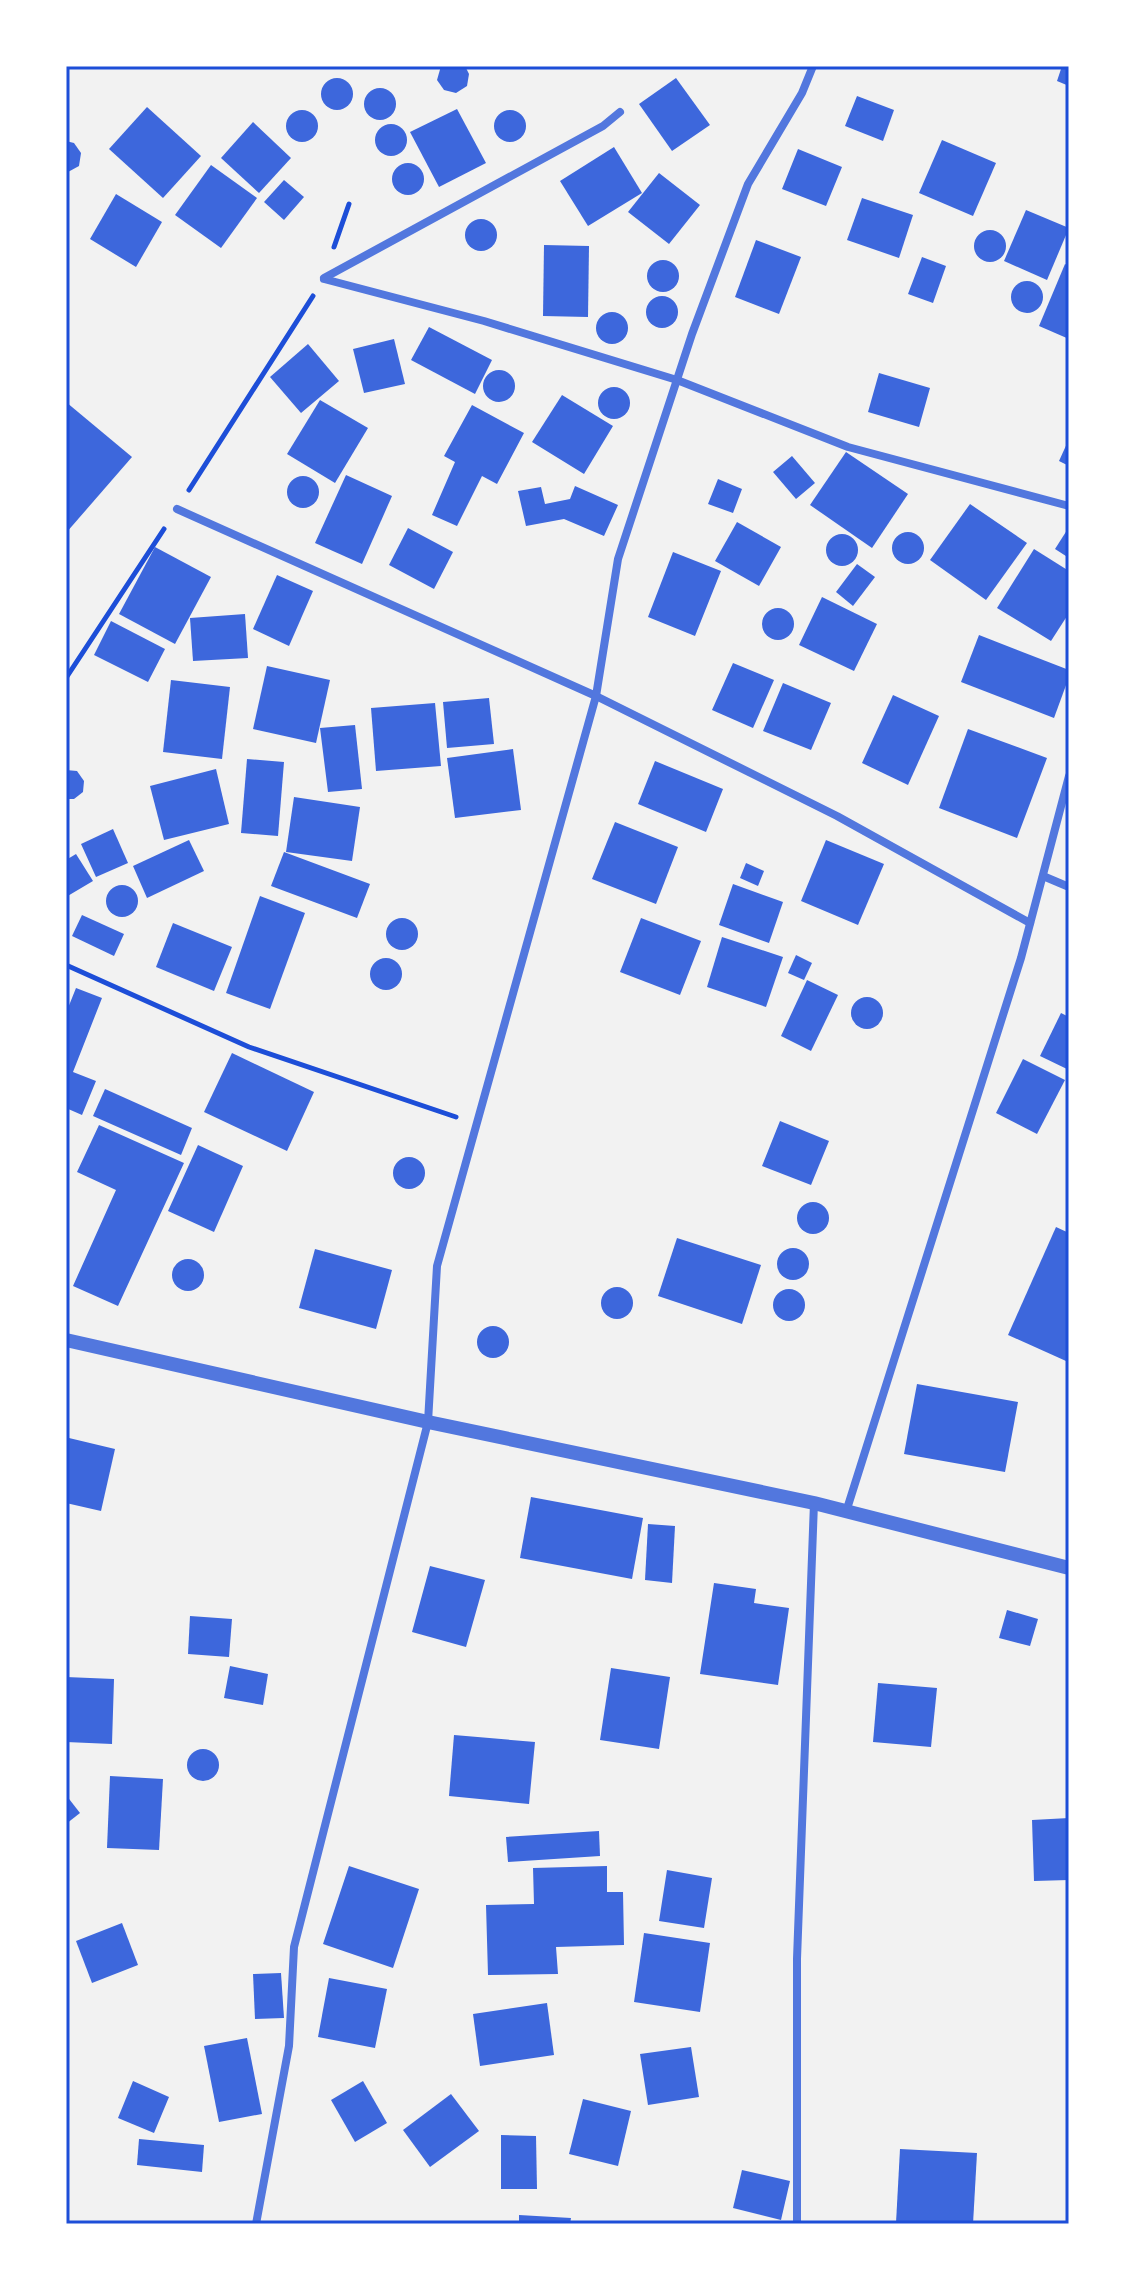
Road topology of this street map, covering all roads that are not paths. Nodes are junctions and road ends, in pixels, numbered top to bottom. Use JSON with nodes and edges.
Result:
{"nodes":[{"id":1,"x":813,"y":66,"type":"edge"},
{"id":2,"x":620,"y":112,"type":"dead end"},
{"id":3,"x":677,"y":380,"type":"junction"},
{"id":4,"x":1069,"y":506,"type":"edge"},
{"id":5,"x":177,"y":509,"type":"road end"},
{"id":6,"x":596,"y":696,"type":"junction"},
{"id":7,"x":1069,"y":776,"type":"edge"},
{"id":8,"x":1043,"y":876,"type":"junction"},
{"id":9,"x":1069,"y":887,"type":"edge"},
{"id":10,"x":1030,"y":923,"type":"junction"},
{"id":11,"x":66,"y":1340,"type":"edge"},
{"id":12,"x":428,"y":1422,"type":"junction"},
{"id":13,"x":814,"y":1503,"type":"junction"},
{"id":14,"x":846,"y":1512,"type":"junction"},
{"id":15,"x":1069,"y":1568,"type":"edge"},
{"id":16,"x":256,"y":2224,"type":"edge"},
{"id":17,"x":797,"y":2224,"type":"edge"}],
"edges":[{"from":1,"to":3,"type":"street"},
{"from":2,"to":3,"type":"street"},
{"from":3,"to":4,"type":"street"},
{"from":3,"to":6,"type":"street"},
{"from":5,"to":6,"type":"street"},
{"from":6,"to":10,"type":"street"},
{"from":6,"to":12,"type":"street"},
{"from":7,"to":8,"type":"street"},
{"from":8,"to":9,"type":"street"},
{"from":8,"to":10,"type":"street"},
{"from":10,"to":14,"type":"street"},
{"from":11,"to":12,"type":"street"},
{"from":12,"to":13,"type":"street"},
{"from":12,"to":16,"type":"street"},
{"from":13,"to":14,"type":"street"},
{"from":13,"to":17,"type":"street"},
{"from":14,"to":15,"type":"street"}]}
